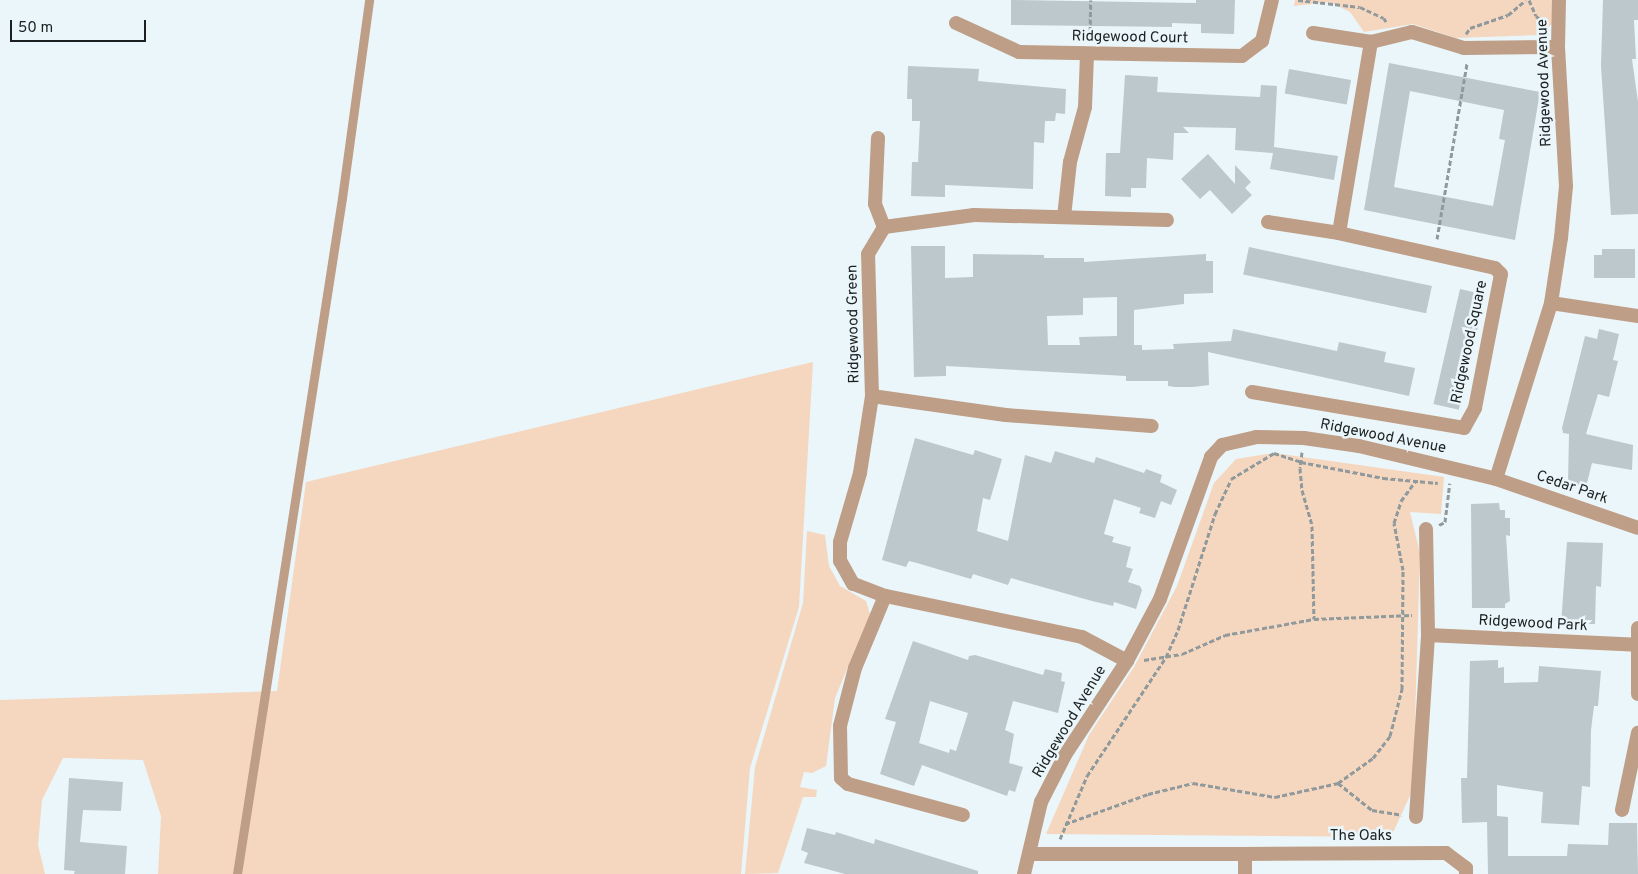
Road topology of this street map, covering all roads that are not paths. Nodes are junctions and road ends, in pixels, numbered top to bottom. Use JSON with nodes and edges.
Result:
{"nodes":[{"id":1,"x":369,"y":0,"type":"edge"},
{"id":2,"x":1272,"y":0,"type":"edge"},
{"id":3,"x":1559,"y":0,"type":"edge"},
{"id":4,"x":956,"y":23,"type":"dead end"},
{"id":5,"x":1313,"y":33,"type":"dead end"},
{"id":6,"x":1371,"y":42,"type":"junction"},
{"id":7,"x":1558,"y":47,"type":"junction"},
{"id":8,"x":1089,"y":55,"type":"junction"},
{"id":9,"x":878,"y":138,"type":"dead end"},
{"id":10,"x":1064,"y":217,"type":"junction"},
{"id":11,"x":1167,"y":220,"type":"dead end"},
{"id":12,"x":1268,"y":222,"type":"dead end"},
{"id":13,"x":884,"y":227,"type":"junction"},
{"id":14,"x":1339,"y":233,"type":"junction"},
{"id":15,"x":1551,"y":303,"type":"junction"},
{"id":16,"x":1638,"y":316,"type":"edge"},
{"id":17,"x":1252,"y":392,"type":"dead end"},
{"id":18,"x":872,"y":396,"type":"junction"},
{"id":19,"x":1152,"y":426,"type":"dead end"},
{"id":20,"x":1496,"y":479,"type":"junction"},
{"id":21,"x":1638,"y":528,"type":"edge"},
{"id":22,"x":1426,"y":529,"type":"road end"},
{"id":23,"x":885,"y":596,"type":"junction"},
{"id":24,"x":1638,"y":628,"type":"edge"},
{"id":25,"x":1428,"y":635,"type":"junction"},
{"id":26,"x":1637,"y":645,"type":"edge"},
{"id":27,"x":1126,"y":661,"type":"junction"},
{"id":28,"x":1638,"y":694,"type":"edge"},
{"id":29,"x":1638,"y":733,"type":"edge"},
{"id":30,"x":1622,"y":810,"type":"dead end"},
{"id":31,"x":963,"y":815,"type":"dead end"},
{"id":32,"x":1416,"y":817,"type":"road end"},
{"id":33,"x":1029,"y":854,"type":"junction"},
{"id":34,"x":1245,"y":854,"type":"junction"},
{"id":35,"x":237,"y":874,"type":"edge"},
{"id":36,"x":1024,"y":874,"type":"edge"},
{"id":37,"x":1245,"y":874,"type":"edge"},
{"id":38,"x":1466,"y":874,"type":"edge"}],
"edges":[{"from":1,"to":35,"type":"lane"},
{"from":2,"to":8,"type":"street","name":"Ridgewood Court"},
{"from":3,"to":7,"type":"street","name":"Ridgewood Avenue"},
{"from":4,"to":8,"type":"street","name":"Ridgewood Court"},
{"from":5,"to":6,"type":"street"},
{"from":6,"to":7,"type":"street"},
{"from":6,"to":14,"type":"street"},
{"from":7,"to":15,"type":"street","name":"Ridgewood Avenue"},
{"from":8,"to":10,"type":"street"},
{"from":9,"to":13,"type":"street"},
{"from":10,"to":11,"type":"street"},
{"from":10,"to":13,"type":"street"},
{"from":12,"to":14,"type":"street","name":"Ridgewood Square"},
{"from":13,"to":18,"type":"street","name":"Ridgewood Green"},
{"from":14,"to":17,"type":"street","name":"Ridgewood Square"},
{"from":15,"to":16,"type":"street"},
{"from":15,"to":20,"type":"street","name":"Ridgewood Avenue"},
{"from":18,"to":19,"type":"street","name":"Ridgewood Green"},
{"from":18,"to":23,"type":"street","name":"Ridgewood Green"},
{"from":20,"to":21,"type":"street","name":"Cedar Park"},
{"from":20,"to":27,"type":"street","name":"Ridgewood Avenue"},
{"from":22,"to":25,"type":"street"},
{"from":23,"to":27,"type":"street","name":"Ridgewood Green"},
{"from":23,"to":31,"type":"street"},
{"from":24,"to":26,"type":"street"},
{"from":25,"to":26,"type":"street","name":"Ridgewood Park"},
{"from":25,"to":32,"type":"street"},
{"from":26,"to":28,"type":"street"},
{"from":27,"to":33,"type":"street","name":"Ridgewood Avenue"},
{"from":29,"to":30,"type":"street"},
{"from":33,"to":34,"type":"street","name":"The Oaks"},
{"from":33,"to":36,"type":"street","name":"Ridgewood Avenue"},
{"from":34,"to":37,"type":"street"},
{"from":34,"to":38,"type":"street","name":"The Oaks"}]}
